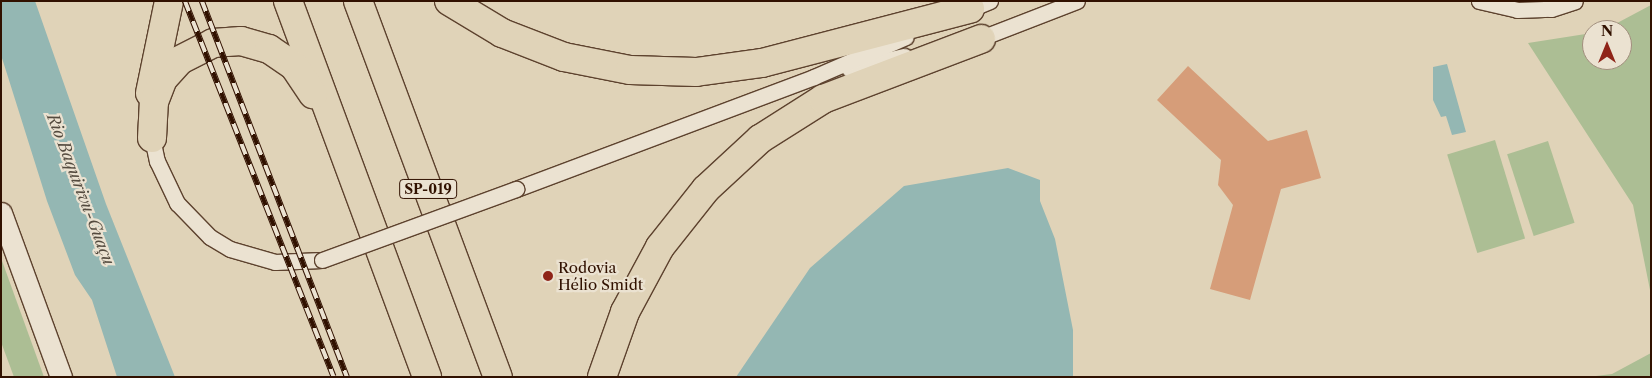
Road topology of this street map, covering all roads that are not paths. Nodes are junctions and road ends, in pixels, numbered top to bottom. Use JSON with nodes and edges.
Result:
{"nodes":[{"id":1,"x":169,"y":1,"type":"edge"},
{"id":2,"x":288,"y":1,"type":"edge"},
{"id":3,"x":358,"y":1,"type":"edge"},
{"id":4,"x":449,"y":1,"type":"edge"},
{"id":5,"x":1077,"y":1,"type":"edge"},
{"id":6,"x":1478,"y":1,"type":"edge"},
{"id":7,"x":1576,"y":1,"type":"edge"},
{"id":8,"x":980,"y":5,"type":"edge"},
{"id":9,"x":981,"y":39,"type":"junction"},
{"id":10,"x":814,"y":77,"type":"junction"},
{"id":11,"x":152,"y":138,"type":"junction"},
{"id":12,"x":346,"y":156,"type":"junction"},
{"id":13,"x":1,"y":213,"type":"edge"},
{"id":14,"x":61,"y":377,"type":"edge"},
{"id":15,"x":427,"y":377,"type":"edge"},
{"id":16,"x":498,"y":377,"type":"edge"},
{"id":17,"x":602,"y":377,"type":"edge"}],
"edges":[{"from":1,"to":11,"type":"highway"},
{"from":2,"to":12,"type":"highway"},
{"from":3,"to":16,"type":"highway","number":"SP-019"},
{"from":4,"to":8,"type":"highway"},
{"from":5,"to":9,"type":"street"},
{"from":6,"to":7,"type":"street"},
{"from":8,"to":10,"type":"street"},
{"from":9,"to":10,"type":"street"},
{"from":9,"to":17,"type":"highway"},
{"from":10,"to":11,"type":"street","bridge":true},
{"from":11,"to":12,"type":"highway"},
{"from":12,"to":15,"type":"highway"},
{"from":13,"to":14,"type":"main road"}]}
